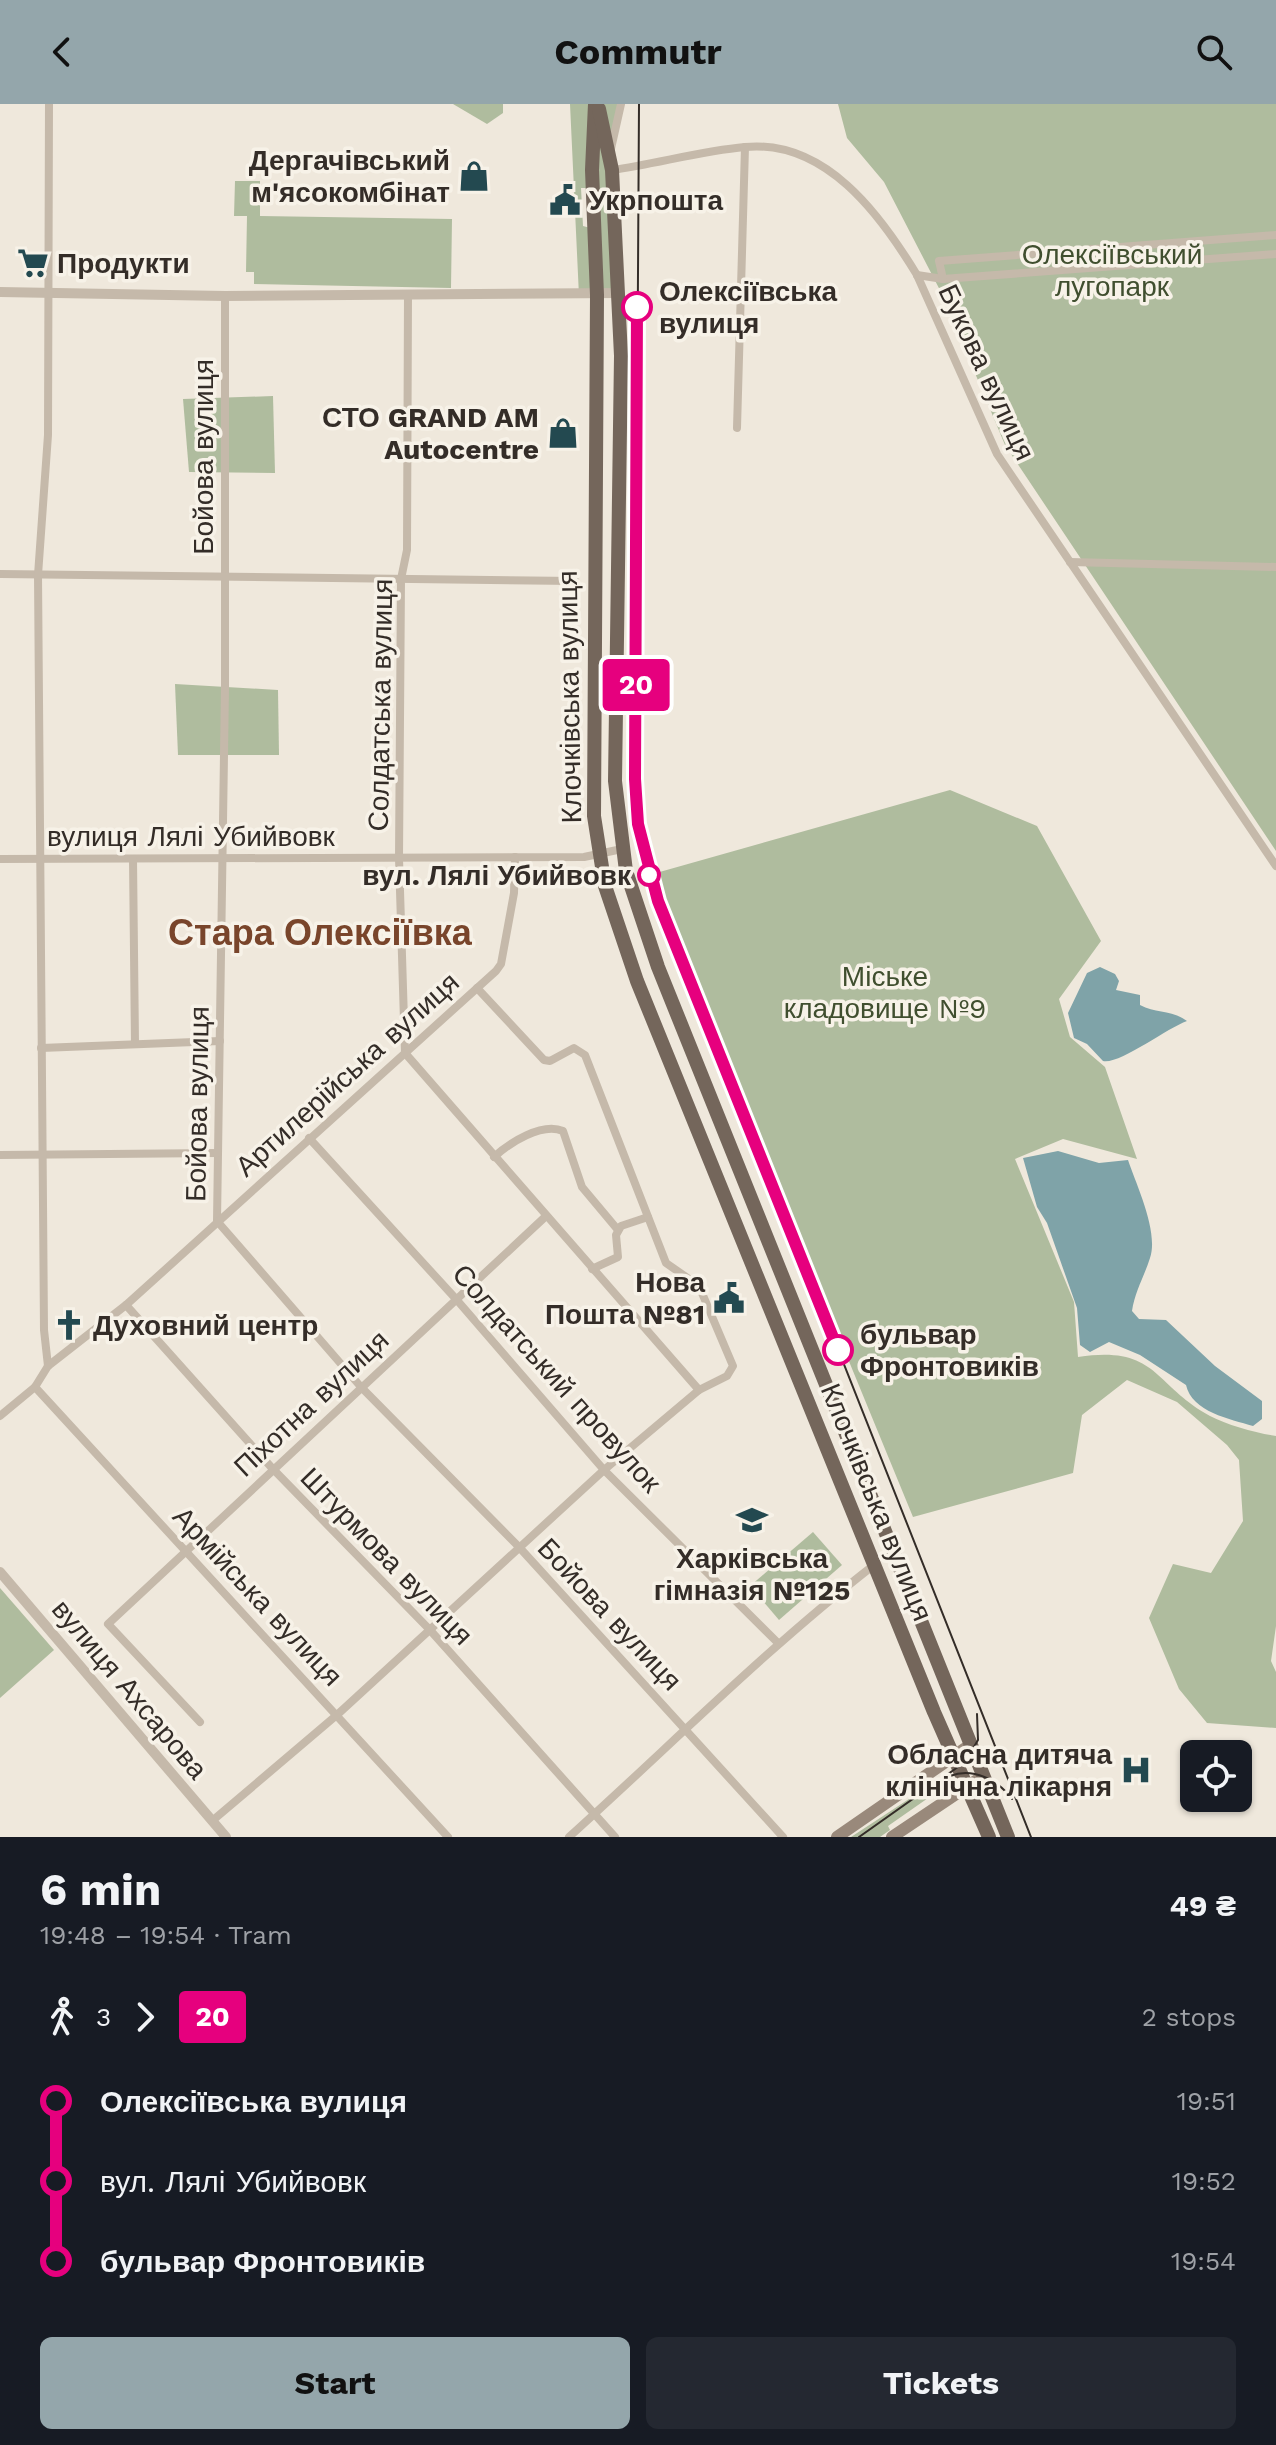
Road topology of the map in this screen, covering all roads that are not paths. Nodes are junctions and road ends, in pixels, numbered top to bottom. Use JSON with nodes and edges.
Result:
{"nodes":[{"id":1,"x":49,"y":104,"type":"edge"},
{"id":2,"x":596,"y":104,"type":"edge"},
{"id":3,"x":621,"y":104,"type":"edge"},
{"id":4,"x":745,"y":147,"type":"junction"},
{"id":5,"x":610,"y":154,"type":"junction"},
{"id":6,"x":612,"y":170,"type":"junction"},
{"id":7,"x":1276,"y":235,"type":"edge"},
{"id":8,"x":1276,"y":254,"type":"edge"},
{"id":9,"x":917,"y":275,"type":"junction"},
{"id":10,"x":943,"y":279,"type":"junction"},
{"id":11,"x":0,"y":292,"type":"edge"},
{"id":12,"x":50,"y":293,"type":"junction"},
{"id":13,"x":619,"y":293,"type":"junction"},
{"id":14,"x":408,"y":295,"type":"junction"},
{"id":15,"x":597,"y":295,"type":"junction"},
{"id":16,"x":225,"y":296,"type":"junction"},
{"id":17,"x":737,"y":428,"type":"dead end"},
{"id":18,"x":1070,"y":562,"type":"junction"},
{"id":19,"x":1276,"y":567,"type":"edge"},
{"id":20,"x":0,"y":574,"type":"edge"},
{"id":21,"x":38,"y":575,"type":"junction"},
{"id":22,"x":224,"y":575,"type":"junction"},
{"id":23,"x":401,"y":579,"type":"junction"},
{"id":24,"x":575,"y":581,"type":"dead end"},
{"id":25,"x":622,"y":849,"type":"junction"},
{"id":26,"x":599,"y":854,"type":"junction"},
{"id":27,"x":515,"y":857,"type":"junction"},
{"id":28,"x":223,"y":858,"type":"junction"},
{"id":29,"x":399,"y":858,"type":"junction"},
{"id":30,"x":0,"y":859,"type":"edge"},
{"id":31,"x":42,"y":859,"type":"junction"},
{"id":32,"x":133,"y":859,"type":"junction"},
{"id":33,"x":1276,"y":866,"type":"edge"},
{"id":34,"x":477,"y":988,"type":"junction"},
{"id":35,"x":220,"y":1041,"type":"junction"},
{"id":36,"x":135,"y":1044,"type":"junction"},
{"id":37,"x":41,"y":1048,"type":"junction"},
{"id":38,"x":405,"y":1053,"type":"junction"},
{"id":39,"x":309,"y":1138,"type":"junction"},
{"id":40,"x":218,"y":1153,"type":"junction"},
{"id":41,"x":42,"y":1154,"type":"junction"},
{"id":42,"x":0,"y":1155,"type":"edge"},
{"id":43,"x":494,"y":1157,"type":"junction"},
{"id":44,"x":545,"y":1217,"type":"junction"},
{"id":45,"x":648,"y":1217,"type":"junction"},
{"id":46,"x":217,"y":1221,"type":"junction"},
{"id":47,"x":618,"y":1230,"type":"junction"},
{"id":48,"x":592,"y":1269,"type":"junction"},
{"id":49,"x":456,"y":1299,"type":"junction"},
{"id":50,"x":126,"y":1305,"type":"junction"},
{"id":51,"x":48,"y":1366,"type":"junction"},
{"id":52,"x":35,"y":1387,"type":"junction"},
{"id":53,"x":361,"y":1387,"type":"junction"},
{"id":54,"x":699,"y":1390,"type":"junction"},
{"id":55,"x":0,"y":1416,"type":"edge"},
{"id":56,"x":272,"y":1468,"type":"junction"},
{"id":57,"x":604,"y":1470,"type":"junction"},
{"id":58,"x":519,"y":1547,"type":"junction"},
{"id":59,"x":185,"y":1550,"type":"junction"},
{"id":60,"x":874,"y":1565,"type":"junction"},
{"id":61,"x":0,"y":1572,"type":"edge"},
{"id":62,"x":430,"y":1630,"type":"junction"},
{"id":63,"x":777,"y":1642,"type":"junction"},
{"id":64,"x":338,"y":1714,"type":"junction"},
{"id":65,"x":200,"y":1722,"type":"dead end"},
{"id":66,"x":688,"y":1730,"type":"junction"},
{"id":67,"x":970,"y":1745,"type":"junction"},
{"id":68,"x":955,"y":1755,"type":"junction"},
{"id":69,"x":983,"y":1776,"type":"junction"},
{"id":70,"x":968,"y":1785,"type":"junction"},
{"id":71,"x":595,"y":1813,"type":"junction"},
{"id":72,"x":212,"y":1821,"type":"junction"},
{"id":73,"x":226,"y":1837,"type":"edge"},
{"id":74,"x":448,"y":1837,"type":"edge"},
{"id":75,"x":569,"y":1837,"type":"edge"},
{"id":76,"x":615,"y":1837,"type":"edge"},
{"id":77,"x":783,"y":1837,"type":"edge"},
{"id":78,"x":837,"y":1837,"type":"edge"},
{"id":79,"x":892,"y":1837,"type":"edge"},
{"id":80,"x":989,"y":1837,"type":"edge"},
{"id":81,"x":1008,"y":1837,"type":"edge"}],
"edges":[{"from":1,"to":12,"type":"street"},
{"from":2,"to":5,"type":"main road","name":"Клочківська вулиця"},
{"from":2,"to":15,"type":"main road","name":"Клочківська вулиця"},
{"from":3,"to":5,"type":"street","name":"Клочківська вулиця"},
{"from":4,"to":6,"type":"street","name":"Букова вулиця"},
{"from":4,"to":9,"type":"street","name":"Букова вулиця"},
{"from":4,"to":17,"type":"street"},
{"from":5,"to":6,"type":"main road","name":"Клочківська вулиця"},
{"from":6,"to":13,"type":"main road","name":"Клочківська вулиця"},
{"from":7,"to":10,"type":"street"},
{"from":8,"to":10,"type":"street"},
{"from":9,"to":10,"type":"street"},
{"from":9,"to":18,"type":"street","name":"Букова вулиця"},
{"from":11,"to":12,"type":"street"},
{"from":12,"to":16,"type":"street"},
{"from":12,"to":21,"type":"street"},
{"from":13,"to":15,"type":"street"},
{"from":13,"to":25,"type":"main road","name":"Клочківська вулиця"},
{"from":14,"to":15,"type":"street"},
{"from":14,"to":16,"type":"street"},
{"from":14,"to":23,"type":"street","name":"Солдатська вулиця"},
{"from":15,"to":26,"type":"main road","name":"Клочківська вулиця"},
{"from":16,"to":22,"type":"street","name":"Бойова вулиця"},
{"from":18,"to":19,"type":"street"},
{"from":18,"to":33,"type":"street","name":"Букова вулиця"},
{"from":20,"to":21,"type":"street"},
{"from":21,"to":22,"type":"street"},
{"from":21,"to":31,"type":"street"},
{"from":22,"to":23,"type":"street"},
{"from":22,"to":28,"type":"street","name":"Бойова вулиця"},
{"from":23,"to":24,"type":"street"},
{"from":23,"to":29,"type":"street","name":"Солдатська вулиця"},
{"from":25,"to":26,"type":"street","name":"вулиця Лялі Убийвовк"},
{"from":25,"to":67,"type":"main road","name":"Клочківська вулиця"},
{"from":26,"to":27,"type":"street","name":"вулиця Лялі Убийвовк"},
{"from":26,"to":60,"type":"main road","name":"Клочківська вулиця"},
{"from":27,"to":29,"type":"street","name":"вулиця Лялі Убийвовк"},
{"from":27,"to":34,"type":"street","name":"Артилерійська вулиця"},
{"from":28,"to":29,"type":"street","name":"вулиця Лялі Убийвовк"},
{"from":28,"to":32,"type":"street","name":"вулиця Лялі Убийвовк"},
{"from":28,"to":35,"type":"street","name":"Бойова вулиця"},
{"from":29,"to":38,"type":"street","name":"Солдатська вулиця"},
{"from":30,"to":31,"type":"street","name":"вулиця Лялі Убийвовк"},
{"from":31,"to":32,"type":"street","name":"вулиця Лялі Убийвовк"},
{"from":31,"to":37,"type":"street"},
{"from":32,"to":36,"type":"street"},
{"from":34,"to":38,"type":"street","name":"Артилерійська вулиця"},
{"from":34,"to":45,"type":"street"},
{"from":35,"to":36,"type":"street"},
{"from":35,"to":40,"type":"street","name":"Бойова вулиця"},
{"from":36,"to":37,"type":"street"},
{"from":37,"to":41,"type":"street"},
{"from":38,"to":39,"type":"street","name":"Артилерійська вулиця"},
{"from":38,"to":43,"type":"street"},
{"from":39,"to":46,"type":"street","name":"Артилерійська вулиця"},
{"from":39,"to":49,"type":"street","name":"Солдатський провулок"},
{"from":40,"to":41,"type":"street"},
{"from":40,"to":46,"type":"street","name":"Бойова вулиця"},
{"from":41,"to":42,"type":"street"},
{"from":41,"to":51,"type":"street"},
{"from":43,"to":44,"type":"street"},
{"from":43,"to":47,"type":"street"},
{"from":44,"to":48,"type":"street"},
{"from":44,"to":49,"type":"street","name":"Піхотна вулиця"},
{"from":45,"to":47,"type":"street"},
{"from":45,"to":54,"type":"street"},
{"from":46,"to":50,"type":"street","name":"Артилерійська вулиця"},
{"from":46,"to":53,"type":"street","name":"Бойова вулиця"},
{"from":47,"to":48,"type":"street"},
{"from":48,"to":54,"type":"street"},
{"from":49,"to":53,"type":"street","name":"Піхотна вулиця"},
{"from":49,"to":57,"type":"street","name":"Солдатський провулок"},
{"from":50,"to":51,"type":"street","name":"Артилерійська вулиця"},
{"from":50,"to":56,"type":"street","name":"Штурмова вулиця"},
{"from":51,"to":52,"type":"street","name":"Артилерійська вулиця"},
{"from":52,"to":55,"type":"street","name":"Артилерійська вулиця"},
{"from":52,"to":59,"type":"street","name":"Армійська вулиця"},
{"from":53,"to":56,"type":"street","name":"Піхотна вулиця"},
{"from":53,"to":58,"type":"street","name":"Бойова вулиця"},
{"from":54,"to":57,"type":"street"},
{"from":56,"to":59,"type":"street","name":"Піхотна вулиця"},
{"from":56,"to":62,"type":"street","name":"Штурмова вулиця"},
{"from":57,"to":58,"type":"street"},
{"from":57,"to":63,"type":"street","name":"Солдатський провулок"},
{"from":58,"to":62,"type":"street"},
{"from":58,"to":66,"type":"street","name":"Бойова вулиця"},
{"from":59,"to":64,"type":"street","name":"Армійська вулиця"},
{"from":59,"to":65,"type":"street","name":"Піхотна вулиця"},
{"from":60,"to":63,"type":"street"},
{"from":60,"to":68,"type":"main road","name":"Клочківська вулиця"},
{"from":61,"to":72,"type":"street","name":"вулиця Ахсарова"},
{"from":62,"to":64,"type":"street"},
{"from":62,"to":71,"type":"street","name":"Штурмова вулиця"},
{"from":63,"to":66,"type":"street"},
{"from":64,"to":72,"type":"street"},
{"from":64,"to":74,"type":"street","name":"Армійська вулиця"},
{"from":66,"to":71,"type":"street"},
{"from":66,"to":77,"type":"street","name":"Бойова вулиця"},
{"from":67,"to":68,"type":"main road"},
{"from":67,"to":69,"type":"main road","name":"Клочківська вулиця"},
{"from":68,"to":70,"type":"main road","name":"Клочківська вулиця"},
{"from":68,"to":78,"type":"main road"},
{"from":69,"to":70,"type":"main road"},
{"from":69,"to":81,"type":"main road","name":"Клочківська вулиця"},
{"from":70,"to":79,"type":"main road"},
{"from":70,"to":80,"type":"main road","name":"Клочківська вулиця"},
{"from":71,"to":75,"type":"street"},
{"from":71,"to":76,"type":"street","name":"Штурмова вулиця"},
{"from":72,"to":73,"type":"street","name":"вулиця Ахсарова"}]}
